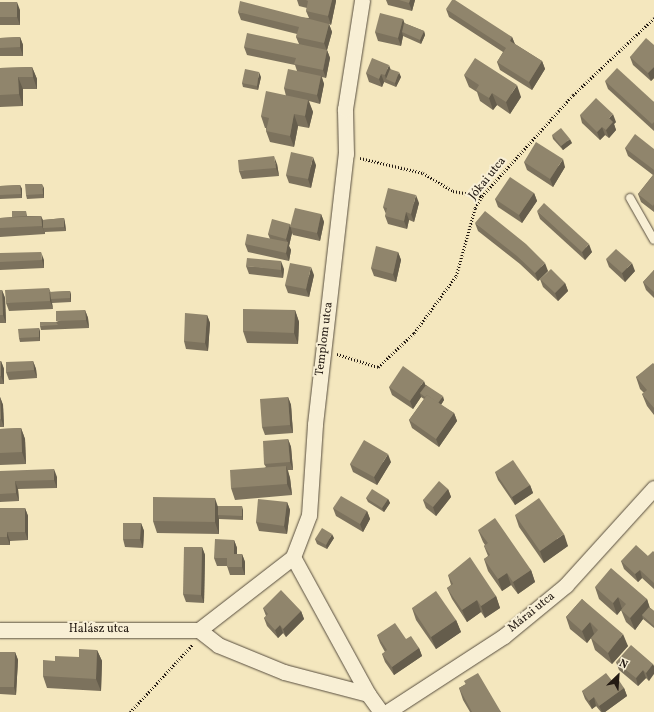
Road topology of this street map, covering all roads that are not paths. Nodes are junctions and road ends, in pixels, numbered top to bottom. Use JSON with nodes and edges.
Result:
{"nodes":[{"id":1,"x":362,"y":0,"type":"edge"},
{"id":2,"x":630,"y":198,"type":"dead end"},
{"id":3,"x":654,"y":240,"type":"edge"},
{"id":4,"x":654,"y":488,"type":"edge"},
{"id":5,"x":293,"y":558,"type":"junction"},
{"id":6,"x":0,"y":630,"type":"edge"},
{"id":7,"x":199,"y":630,"type":"junction"},
{"id":8,"x":368,"y":694,"type":"junction"},
{"id":9,"x":381,"y":712,"type":"edge"},
{"id":10,"x":387,"y":712,"type":"edge"}],
"edges":[{"from":1,"to":5,"type":"street","name":"Templom utca"},
{"from":2,"to":3,"type":"lane"},
{"from":4,"to":10,"type":"street","name":"Márai utca"},
{"from":5,"to":7,"type":"street"},
{"from":5,"to":8,"type":"street"},
{"from":6,"to":7,"type":"street","name":"Halász utca"},
{"from":7,"to":8,"type":"street"},
{"from":8,"to":9,"type":"street"}]}
